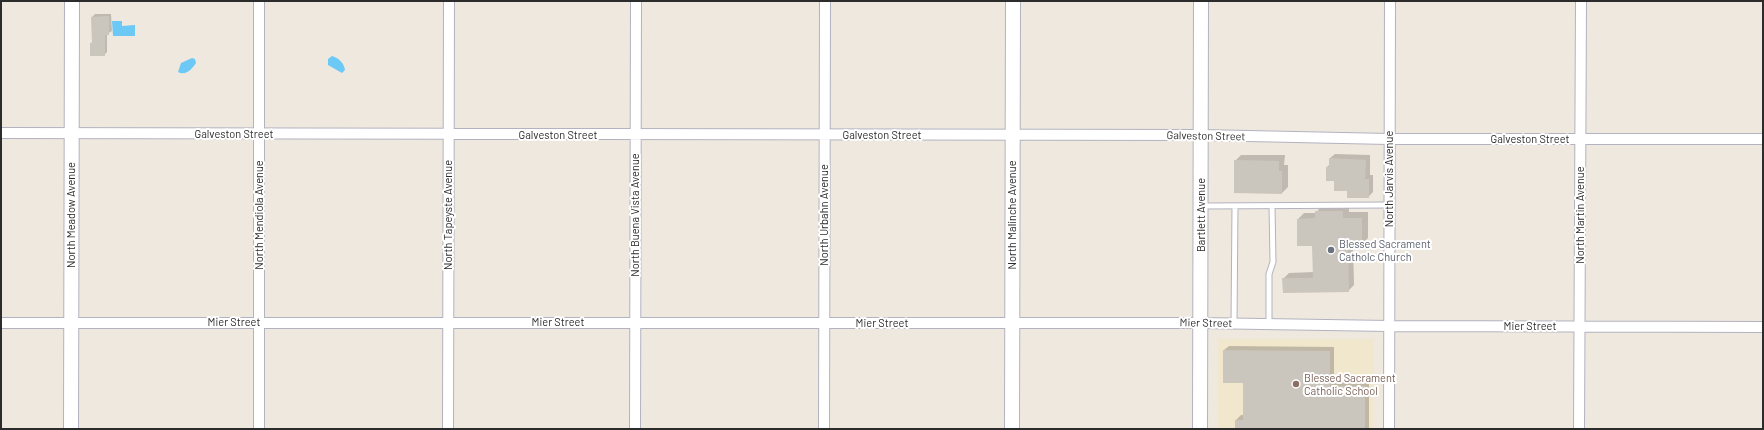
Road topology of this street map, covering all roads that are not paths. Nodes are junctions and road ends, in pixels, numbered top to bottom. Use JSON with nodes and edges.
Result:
{"nodes":[{"id":1,"x":72,"y":1,"type":"edge"},
{"id":2,"x":259,"y":1,"type":"edge"},
{"id":3,"x":449,"y":1,"type":"edge"},
{"id":4,"x":636,"y":1,"type":"edge"},
{"id":5,"x":825,"y":1,"type":"edge"},
{"id":6,"x":1013,"y":1,"type":"edge"},
{"id":7,"x":1201,"y":1,"type":"edge"},
{"id":8,"x":1390,"y":1,"type":"edge"},
{"id":9,"x":1581,"y":1,"type":"edge"},
{"id":10,"x":1,"y":133,"type":"edge"},
{"id":11,"x":72,"y":133,"type":"junction"},
{"id":12,"x":259,"y":134,"type":"junction"},
{"id":13,"x":448,"y":134,"type":"junction"},
{"id":14,"x":635,"y":135,"type":"junction"},
{"id":15,"x":824,"y":135,"type":"junction"},
{"id":16,"x":1012,"y":136,"type":"junction"},
{"id":17,"x":1201,"y":136,"type":"junction"},
{"id":18,"x":1389,"y":139,"type":"junction"},
{"id":19,"x":1580,"y":139,"type":"junction"},
{"id":20,"x":1763,"y":139,"type":"edge"},
{"id":21,"x":1389,"y":205,"type":"junction"},
{"id":22,"x":1201,"y":206,"type":"junction"},
{"id":23,"x":1235,"y":206,"type":"junction"},
{"id":24,"x":1272,"y":206,"type":"junction"},
{"id":25,"x":71,"y":322,"type":"junction"},
{"id":26,"x":259,"y":322,"type":"junction"},
{"id":27,"x":448,"y":322,"type":"junction"},
{"id":28,"x":635,"y":322,"type":"junction"},
{"id":29,"x":824,"y":322,"type":"junction"},
{"id":30,"x":1,"y":323,"type":"edge"},
{"id":31,"x":1012,"y":323,"type":"junction"},
{"id":32,"x":1200,"y":323,"type":"junction"},
{"id":33,"x":1234,"y":324,"type":"junction"},
{"id":34,"x":1269,"y":324,"type":"junction"},
{"id":35,"x":1389,"y":326,"type":"junction"},
{"id":36,"x":1580,"y":326,"type":"junction"},
{"id":37,"x":1763,"y":327,"type":"edge"},
{"id":38,"x":71,"y":429,"type":"edge"},
{"id":39,"x":259,"y":429,"type":"edge"},
{"id":40,"x":448,"y":429,"type":"edge"},
{"id":41,"x":635,"y":429,"type":"edge"},
{"id":42,"x":824,"y":429,"type":"edge"},
{"id":43,"x":1012,"y":429,"type":"edge"},
{"id":44,"x":1200,"y":429,"type":"edge"},
{"id":45,"x":1389,"y":429,"type":"edge"},
{"id":46,"x":1579,"y":429,"type":"edge"}],
"edges":[{"from":1,"to":11,"type":"main road","name":"North Meadow Avenue"},
{"from":2,"to":12,"type":"street","name":"North Mendiola Avenue"},
{"from":3,"to":13,"type":"street","name":"North Tapeyste Avenue"},
{"from":4,"to":14,"type":"street","name":"North Buena Vista Avenue"},
{"from":5,"to":15,"type":"street","name":"North Urbahn Avenue"},
{"from":6,"to":16,"type":"main road","name":"North Malinche Avenue"},
{"from":7,"to":17,"type":"main road","name":"Bartlett Avenue"},
{"from":8,"to":18,"type":"street","name":"North Jarvis Avenue"},
{"from":9,"to":19,"type":"street","name":"North Martin Avenue"},
{"from":10,"to":11,"type":"street","name":"Galveston Street"},
{"from":11,"to":12,"type":"street","name":"Galveston Street"},
{"from":11,"to":25,"type":"main road","name":"North Meadow Avenue"},
{"from":12,"to":13,"type":"street","name":"Galveston Street"},
{"from":12,"to":26,"type":"street","name":"North Mendiola Avenue"},
{"from":13,"to":14,"type":"street","name":"Galveston Street"},
{"from":13,"to":27,"type":"street","name":"North Tapeyste Avenue"},
{"from":14,"to":15,"type":"street","name":"Galveston Street"},
{"from":14,"to":28,"type":"street","name":"North Buena Vista Avenue"},
{"from":15,"to":16,"type":"street","name":"Galveston Street"},
{"from":15,"to":29,"type":"street","name":"North Urbahn Avenue"},
{"from":16,"to":17,"type":"street","name":"Galveston Street"},
{"from":16,"to":31,"type":"main road","name":"North Malinche Avenue"},
{"from":17,"to":18,"type":"street","name":"Galveston Street"},
{"from":17,"to":22,"type":"main road","name":"Bartlett Avenue"},
{"from":18,"to":19,"type":"street","name":"Galveston Street"},
{"from":18,"to":21,"type":"street","name":"North Jarvis Avenue"},
{"from":19,"to":20,"type":"street","name":"Galveston Street"},
{"from":19,"to":36,"type":"street","name":"North Martin Avenue"},
{"from":21,"to":24,"type":"lane"},
{"from":21,"to":35,"type":"street","name":"North Jarvis Avenue"},
{"from":22,"to":23,"type":"lane"},
{"from":22,"to":32,"type":"main road","name":"Bartlett Avenue"},
{"from":23,"to":24,"type":"lane"},
{"from":23,"to":33,"type":"lane"},
{"from":24,"to":34,"type":"lane"},
{"from":25,"to":26,"type":"street","name":"Mier Street"},
{"from":25,"to":30,"type":"street","name":"Mier Street"},
{"from":25,"to":38,"type":"main road","name":"North Meadow Avenue"},
{"from":26,"to":27,"type":"street","name":"Mier Street"},
{"from":26,"to":39,"type":"street","name":"North Mendiola Avenue"},
{"from":27,"to":28,"type":"street","name":"Mier Street"},
{"from":27,"to":40,"type":"street","name":"North Tapeyste Avenue"},
{"from":28,"to":29,"type":"street","name":"Mier Street"},
{"from":28,"to":41,"type":"street","name":"North Buena Vista Avenue"},
{"from":29,"to":31,"type":"street","name":"Mier Street"},
{"from":29,"to":42,"type":"street","name":"North Urbahn Avenue"},
{"from":31,"to":32,"type":"street","name":"Mier Street"},
{"from":31,"to":43,"type":"main road","name":"North Malinche Avenue"},
{"from":32,"to":33,"type":"street","name":"Mier Street"},
{"from":32,"to":44,"type":"main road","name":"Bartlett Avenue"},
{"from":33,"to":34,"type":"street","name":"Mier Street"},
{"from":34,"to":35,"type":"street","name":"Mier Street"},
{"from":35,"to":36,"type":"street","name":"Mier Street"},
{"from":35,"to":45,"type":"street","name":"North Jarvis Avenue"},
{"from":36,"to":37,"type":"street","name":"Mier Street"},
{"from":36,"to":46,"type":"street","name":"North Martin Avenue"}]}
